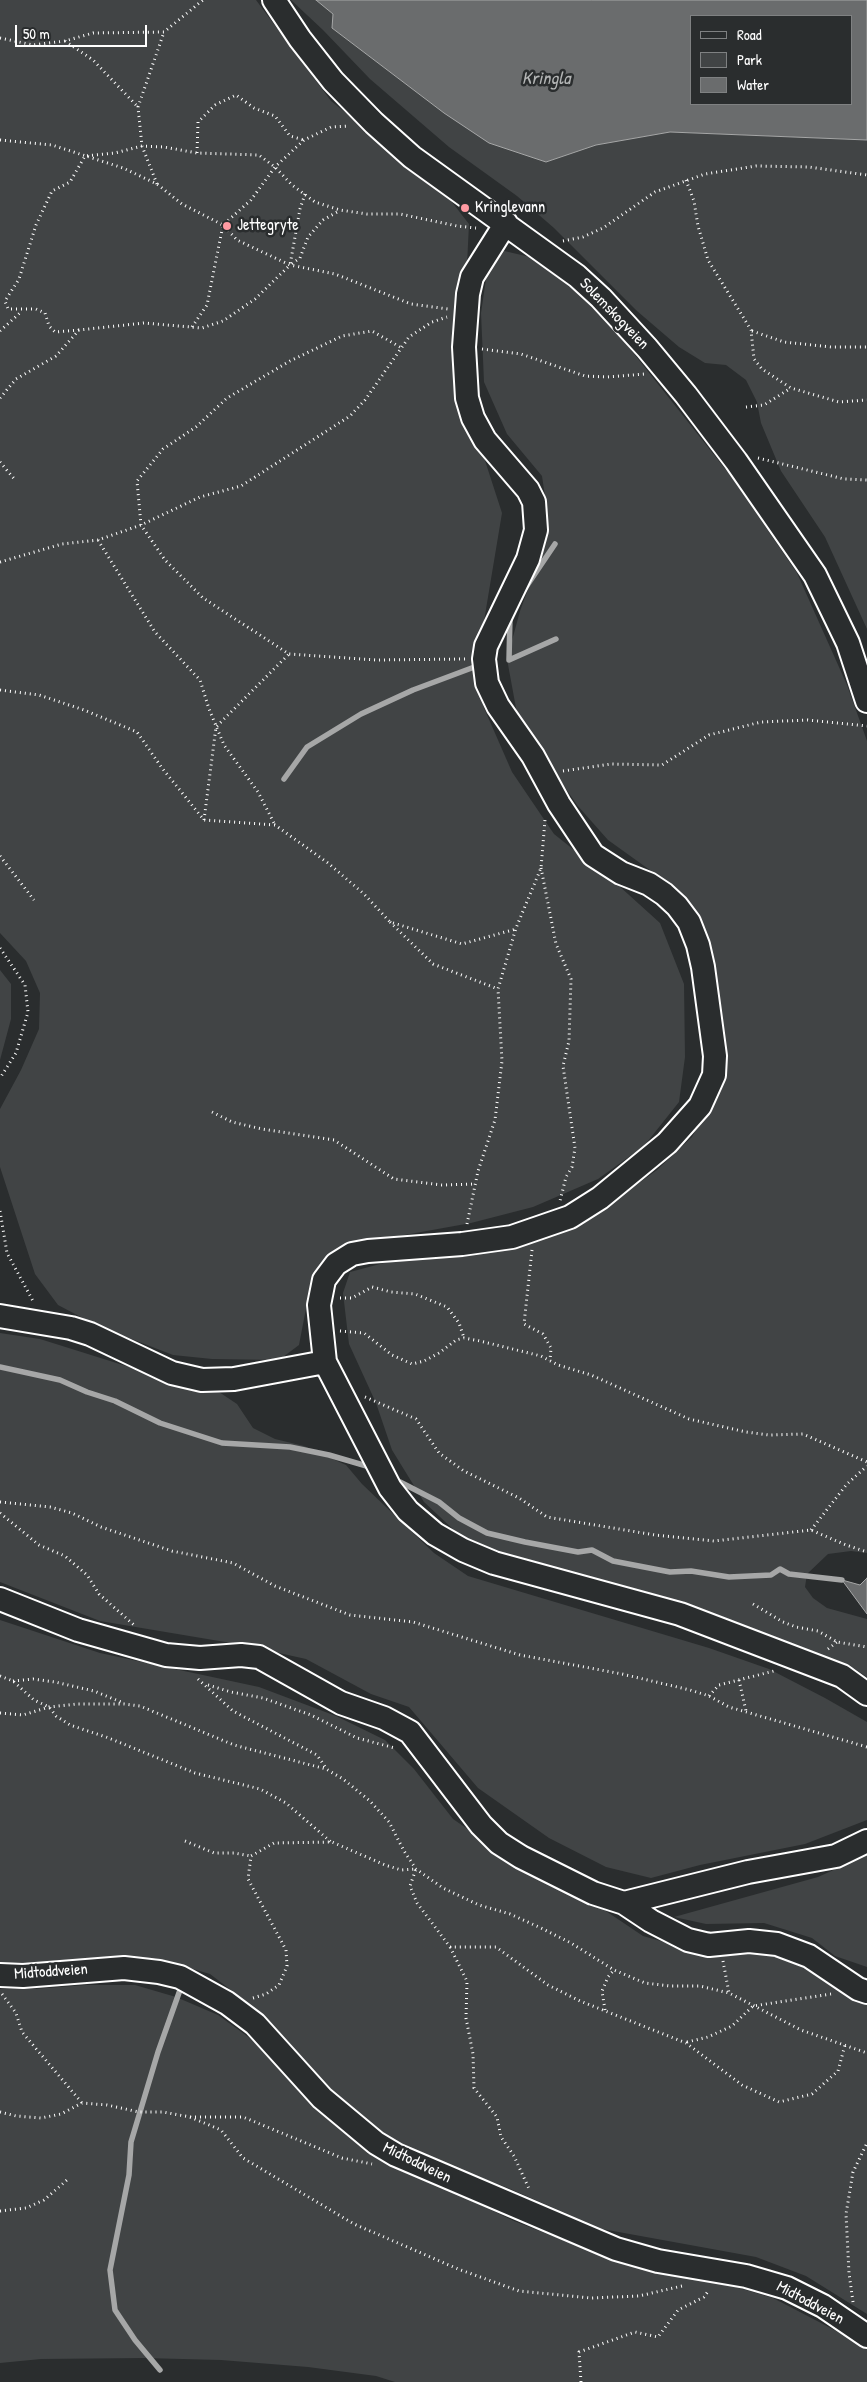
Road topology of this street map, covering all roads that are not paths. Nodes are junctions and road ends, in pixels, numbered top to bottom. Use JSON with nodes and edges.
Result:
{"nodes":[{"id":1,"x":274,"y":0,"type":"edge"},
{"id":2,"x":506,"y":223,"type":"junction"},
{"id":3,"x":867,"y":701,"type":"edge"},
{"id":4,"x":0,"y":1316,"type":"edge"},
{"id":5,"x":324,"y":1354,"type":"junction"},
{"id":6,"x":0,"y":1599,"type":"edge"},
{"id":7,"x":867,"y":1694,"type":"edge"},
{"id":8,"x":867,"y":1840,"type":"edge"},
{"id":9,"x":624,"y":1904,"type":"junction"},
{"id":10,"x":4,"y":1982,"type":"edge"},
{"id":11,"x":863,"y":1990,"type":"edge"},
{"id":12,"x":862,"y":2333,"type":"edge"}],
"edges":[{"from":1,"to":2,"type":"street","name":"Solemskogveien"},
{"from":2,"to":3,"type":"street","name":"Solemskogveien"},
{"from":2,"to":5,"type":"street"},
{"from":4,"to":5,"type":"street"},
{"from":5,"to":7,"type":"street"},
{"from":6,"to":9,"type":"street"},
{"from":8,"to":9,"type":"street"},
{"from":9,"to":11,"type":"street"},
{"from":10,"to":12,"type":"street","name":"Midtoddveien"}]}
